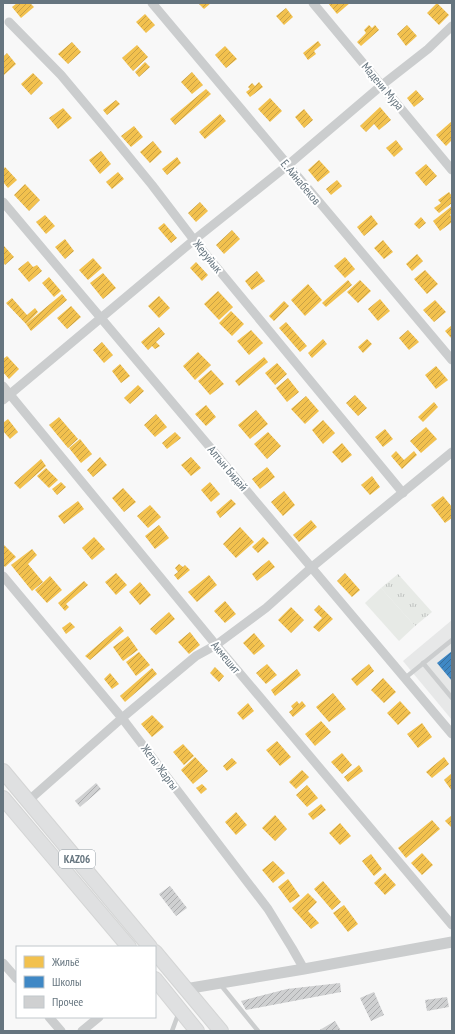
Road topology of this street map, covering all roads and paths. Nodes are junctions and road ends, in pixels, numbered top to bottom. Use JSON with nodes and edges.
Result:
{"nodes":[{"id":1,"x":152,"y":3,"type":"edge"},
{"id":2,"x":313,"y":3,"type":"edge"},
{"id":3,"x":9,"y":22,"type":"dead end"},
{"id":4,"x":452,"y":26,"type":"edge"},
{"id":5,"x":382,"y":85,"type":"junction"},
{"id":6,"x":288,"y":166,"type":"junction"},
{"id":7,"x":452,"y":170,"type":"edge"},
{"id":8,"x":3,"y":202,"type":"edge"},
{"id":9,"x":194,"y":240,"type":"junction"},
{"id":10,"x":100,"y":318,"type":"junction"},
{"id":11,"x":452,"y":360,"type":"edge"},
{"id":12,"x":3,"y":386,"type":"edge"},
{"id":13,"x":6,"y":397,"type":"edge"},
{"id":14,"x":452,"y":452,"type":"edge"},
{"id":15,"x":403,"y":493,"type":"junction"},
{"id":16,"x":312,"y":568,"type":"junction"},
{"id":17,"x":3,"y":576,"type":"edge"},
{"id":18,"x":452,"y":640,"type":"edge"},
{"id":19,"x":216,"y":645,"type":"junction"},
{"id":20,"x":423,"y":663,"type":"junction"},
{"id":21,"x":405,"y":678,"type":"junction"},
{"id":22,"x":452,"y":698,"type":"edge"},
{"id":23,"x":122,"y":718,"type":"junction"},
{"id":24,"x":452,"y":734,"type":"edge"},
{"id":25,"x":3,"y":771,"type":"edge"},
{"id":26,"x":3,"y":798,"type":"edge"},
{"id":27,"x":28,"y":801,"type":"junction"},
{"id":28,"x":452,"y":925,"type":"edge"},
{"id":29,"x":452,"y":942,"type":"edge"},
{"id":30,"x":127,"y":946,"type":"edge"},
{"id":31,"x":149,"y":946,"type":"edge"},
{"id":32,"x":156,"y":953,"type":"edge"},
{"id":33,"x":3,"y":963,"type":"edge"},
{"id":34,"x":304,"y":969,"type":"junction"},
{"id":35,"x":11,"y":971,"type":"junction"},
{"id":36,"x":3,"y":977,"type":"edge"},
{"id":37,"x":16,"y":978,"type":"edge"},
{"id":38,"x":156,"y":980,"type":"edge"},
{"id":39,"x":219,"y":983,"type":"junction"},
{"id":40,"x":185,"y":989,"type":"junction"},
{"id":41,"x":179,"y":1010,"type":"junction"},
{"id":42,"x":50,"y":1018,"type":"edge"},
{"id":43,"x":98,"y":1018,"type":"edge"},
{"id":44,"x":61,"y":1031,"type":"edge"},
{"id":45,"x":82,"y":1031,"type":"edge"},
{"id":46,"x":172,"y":1031,"type":"edge"},
{"id":47,"x":197,"y":1031,"type":"edge"},
{"id":48,"x":221,"y":1031,"type":"edge"},
{"id":49,"x":258,"y":1031,"type":"edge"}],
"edges":[{"from":1,"to":6,"type":"street","name":"Е. Айнабеков"},
{"from":2,"to":5,"type":"street","name":"Мадени Мура"},
{"from":3,"to":9,"type":"street","name":"Жеруйык"},
{"from":4,"to":5,"type":"street"},
{"from":5,"to":6,"type":"street"},
{"from":5,"to":7,"type":"street","name":"Мадени Мура"},
{"from":6,"to":9,"type":"street"},
{"from":6,"to":11,"type":"street","name":"Е. Айнабеков"},
{"from":8,"to":10,"type":"street","name":"Алтын Бидай"},
{"from":9,"to":10,"type":"street"},
{"from":9,"to":15,"type":"street","name":"Жеруйык"},
{"from":10,"to":13,"type":"street"},
{"from":10,"to":16,"type":"street","name":"Алтын Бидай"},
{"from":12,"to":13,"type":"street","name":"Акмешит"},
{"from":13,"to":19,"type":"street","name":"Акмешит"},
{"from":14,"to":15,"type":"street"},
{"from":15,"to":16,"type":"street"},
{"from":16,"to":19,"type":"street"},
{"from":16,"to":21,"type":"street","name":"Алтын Бидай"},
{"from":17,"to":23,"type":"street","name":"Жеты Жаргы"},
{"from":18,"to":20,"type":"lane"},
{"from":19,"to":23,"type":"street"},
{"from":19,"to":28,"type":"street","name":"Акмешит"},
{"from":20,"to":21,"type":"lane"},
{"from":20,"to":22,"type":"lane"},
{"from":21,"to":24,"type":"street","name":"Алтын Бидай"},
{"from":23,"to":27,"type":"street"},
{"from":23,"to":34,"type":"street","name":"Жеты Жаргы"},
{"from":25,"to":27,"type":"highway","number":"KАZ06"},
{"from":26,"to":30,"type":"highway","number":"KАZ06"},
{"from":27,"to":31,"type":"highway","number":"KАZ06"},
{"from":29,"to":34,"type":"street"},
{"from":32,"to":40,"type":"highway"},
{"from":33,"to":35,"type":"street"},
{"from":34,"to":39,"type":"street"},
{"from":35,"to":36,"type":"street"},
{"from":35,"to":37,"type":"street"},
{"from":38,"to":41,"type":"highway"},
{"from":39,"to":40,"type":"street"},
{"from":39,"to":49,"type":"lane"},
{"from":40,"to":48,"type":"highway"},
{"from":41,"to":46,"type":"lane"},
{"from":41,"to":47,"type":"highway"},
{"from":42,"to":44,"type":"street"},
{"from":43,"to":45,"type":"street"}]}
